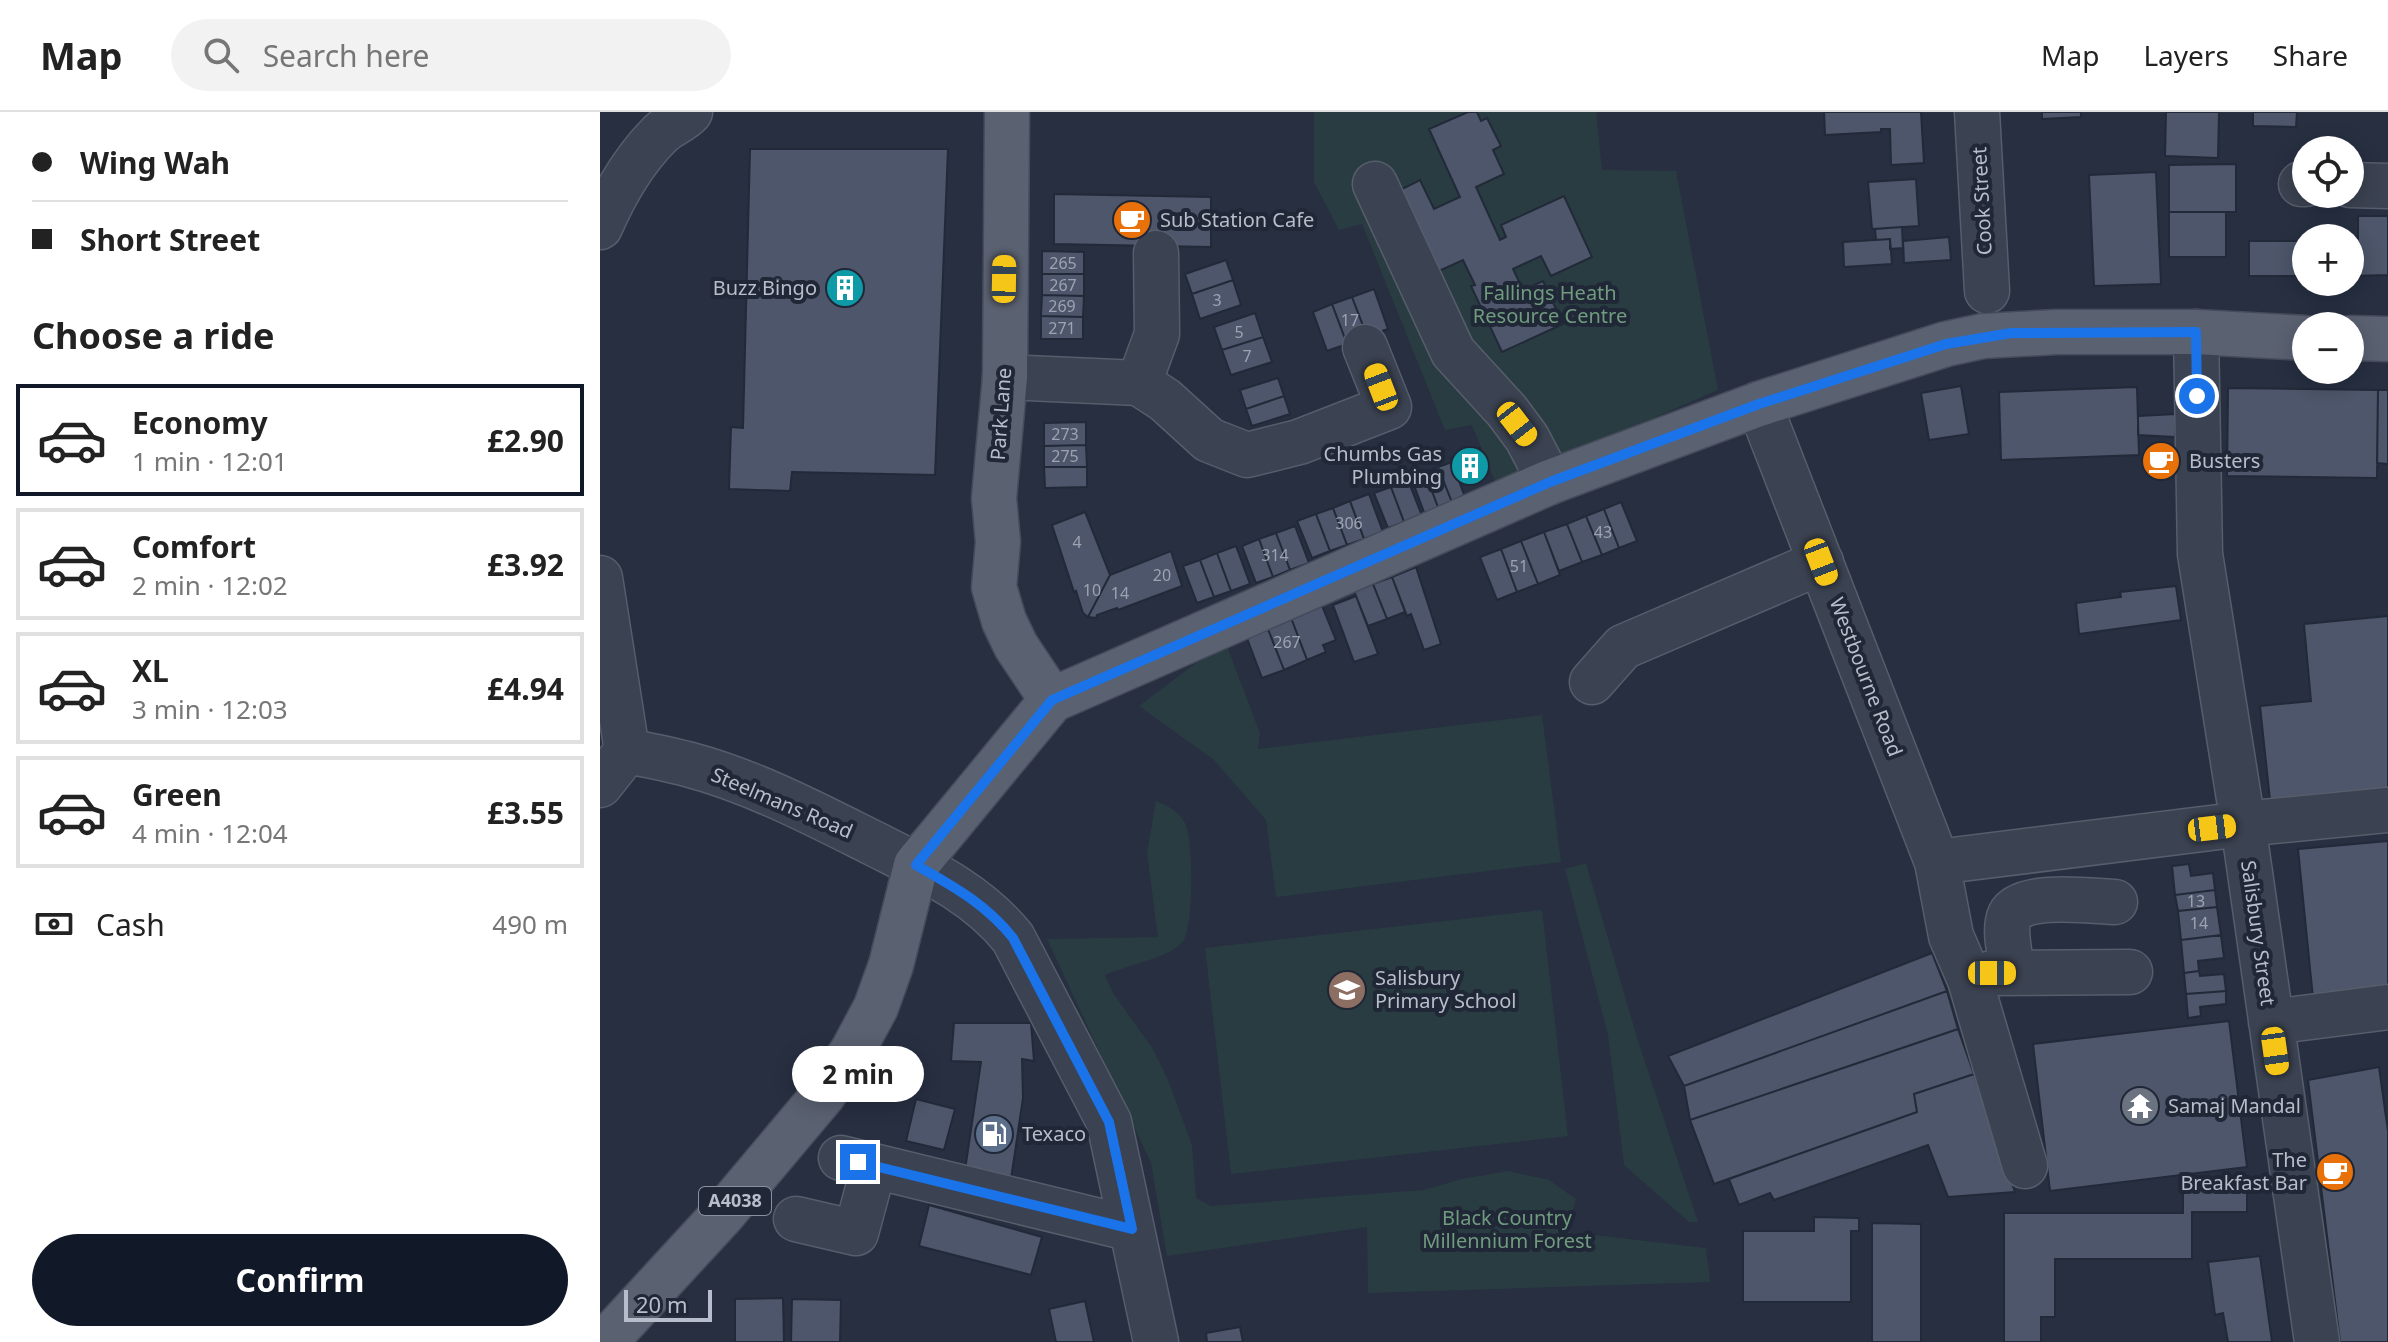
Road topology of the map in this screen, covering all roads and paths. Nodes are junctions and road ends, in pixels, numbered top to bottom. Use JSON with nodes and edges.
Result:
{"nodes":[{"id":1,"x":1007,"y":112,"type":"edge"},
{"id":2,"x":1977,"y":112,"type":"edge"},
{"id":3,"x":676,"y":122,"type":"edge"},
{"id":4,"x":1375,"y":184,"type":"dead end"},
{"id":5,"x":2364,"y":185,"type":"edge"},
{"id":6,"x":2388,"y":186,"type":"edge"},
{"id":7,"x":600,"y":227,"type":"edge"},
{"id":8,"x":1156,"y":253,"type":"dead end"},
{"id":9,"x":1987,"y":291,"type":"dead end"},
{"id":10,"x":2196,"y":332,"type":"junction"},
{"id":11,"x":2292,"y":337,"type":"edge"},
{"id":12,"x":2364,"y":338,"type":"edge"},
{"id":13,"x":2388,"y":339,"type":"edge"},
{"id":14,"x":1365,"y":347,"type":"dead end"},
{"id":15,"x":1005,"y":377,"type":"junction"},
{"id":16,"x":1139,"y":383,"type":"junction"},
{"id":17,"x":1759,"y":404,"type":"junction"},
{"id":18,"x":1550,"y":482,"type":"junction"},
{"id":19,"x":1821,"y":562,"type":"junction"},
{"id":20,"x":600,"y":578,"type":"edge"},
{"id":21,"x":1592,"y":682,"type":"dead end"},
{"id":22,"x":1052,"y":700,"type":"junction"},
{"id":23,"x":627,"y":751,"type":"junction"},
{"id":24,"x":600,"y":785,"type":"edge"},
{"id":25,"x":2388,"y":810,"type":"edge"},
{"id":26,"x":2243,"y":824,"type":"junction"},
{"id":27,"x":1937,"y":862,"type":"junction"},
{"id":28,"x":916,"y":865,"type":"junction"},
{"id":29,"x":2115,"y":902,"type":"dead end"},
{"id":30,"x":2130,"y":972,"type":"dead end"},
{"id":31,"x":2012,"y":973,"type":"junction"},
{"id":32,"x":1970,"y":980,"type":"junction"},
{"id":33,"x":2388,"y":1007,"type":"edge"},
{"id":34,"x":2271,"y":1022,"type":"junction"},
{"id":35,"x":2025,"y":1166,"type":"dead end"},
{"id":36,"x":796,"y":1219,"type":"dead end"},
{"id":37,"x":1132,"y":1229,"type":"junction"},
{"id":38,"x":605,"y":1342,"type":"edge"},
{"id":39,"x":1156,"y":1342,"type":"edge"},
{"id":40,"x":2317,"y":1342,"type":"edge"}],
"edges":[{"from":1,"to":15,"type":"main road","name":"Park Lane"},
{"from":2,"to":9,"type":"street","name":"Cook Street"},
{"from":3,"to":7,"type":"street"},
{"from":4,"to":18,"type":"street"},
{"from":5,"to":6,"type":"street"},
{"from":8,"to":16,"type":"street"},
{"from":10,"to":11,"type":"main road","number":"A4038"},
{"from":10,"to":17,"type":"main road","number":"A4038"},
{"from":10,"to":26,"type":"street","name":"Salisbury Street"},
{"from":12,"to":13,"type":"main road"},
{"from":14,"to":16,"type":"street"},
{"from":15,"to":16,"type":"street"},
{"from":15,"to":22,"type":"main road","name":"Park Lane"},
{"from":17,"to":18,"type":"main road","number":"A4038"},
{"from":17,"to":19,"type":"street","name":"Westbourne Road"},
{"from":18,"to":22,"type":"main road","number":"A4038"},
{"from":19,"to":21,"type":"street"},
{"from":19,"to":27,"type":"street","name":"Westbourne Road"},
{"from":20,"to":23,"type":"street"},
{"from":22,"to":28,"type":"main road","number":"A4038"},
{"from":23,"to":24,"type":"street"},
{"from":23,"to":28,"type":"street","name":"Steelmans Road"},
{"from":25,"to":26,"type":"street"},
{"from":26,"to":27,"type":"street"},
{"from":26,"to":34,"type":"street","name":"Salisbury Street"},
{"from":27,"to":32,"type":"street","name":"Westbourne Road"},
{"from":28,"to":37,"type":"street","name":"Steelmans Road"},
{"from":28,"to":38,"type":"main road","number":"A4038"},
{"from":29,"to":31,"type":"street"},
{"from":30,"to":31,"type":"street"},
{"from":31,"to":32,"type":"street"},
{"from":32,"to":35,"type":"street","name":"Westbourne Road"},
{"from":33,"to":34,"type":"street"},
{"from":34,"to":40,"type":"street","name":"Salisbury Street"},
{"from":36,"to":37,"type":"street"},
{"from":37,"to":39,"type":"street","name":"Steelmans Road"}]}
